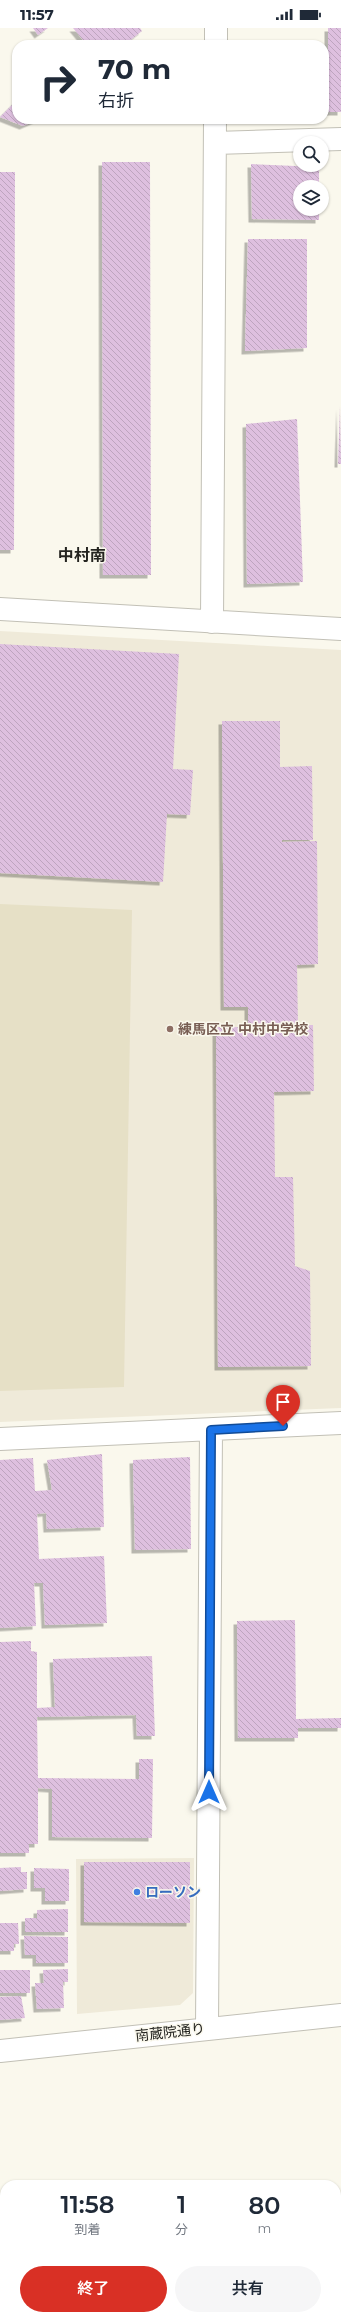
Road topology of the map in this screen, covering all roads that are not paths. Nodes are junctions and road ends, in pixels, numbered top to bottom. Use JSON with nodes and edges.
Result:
{"nodes":[{"id":1,"x":216,"y":28,"type":"edge"},
{"id":2,"x":216,"y":40,"type":"edge"},
{"id":3,"x":215,"y":124,"type":"edge"},
{"id":4,"x":341,"y":140,"type":"edge"},
{"id":5,"x":214,"y":143,"type":"junction"},
{"id":6,"x":0,"y":610,"type":"edge"},
{"id":7,"x":212,"y":622,"type":"junction"},
{"id":8,"x":341,"y":629,"type":"edge"},
{"id":9,"x":341,"y":1423,"type":"edge"},
{"id":10,"x":211,"y":1430,"type":"junction"},
{"id":11,"x":0,"y":1439,"type":"edge"},
{"id":12,"x":341,"y":2015,"type":"edge"},
{"id":13,"x":207,"y":2028,"type":"junction"},
{"id":14,"x":0,"y":2051,"type":"edge"}],
"edges":[{"from":1,"to":2,"type":"street"},
{"from":3,"to":5,"type":"street"},
{"from":4,"to":5,"type":"street"},
{"from":5,"to":7,"type":"street"},
{"from":6,"to":7,"type":"street"},
{"from":7,"to":8,"type":"street"},
{"from":9,"to":10,"type":"street"},
{"from":10,"to":11,"type":"street"},
{"from":10,"to":13,"type":"street"},
{"from":12,"to":13,"type":"street","name":"南蔵院通り"},
{"from":13,"to":14,"type":"street","name":"南蔵院通り"}]}
